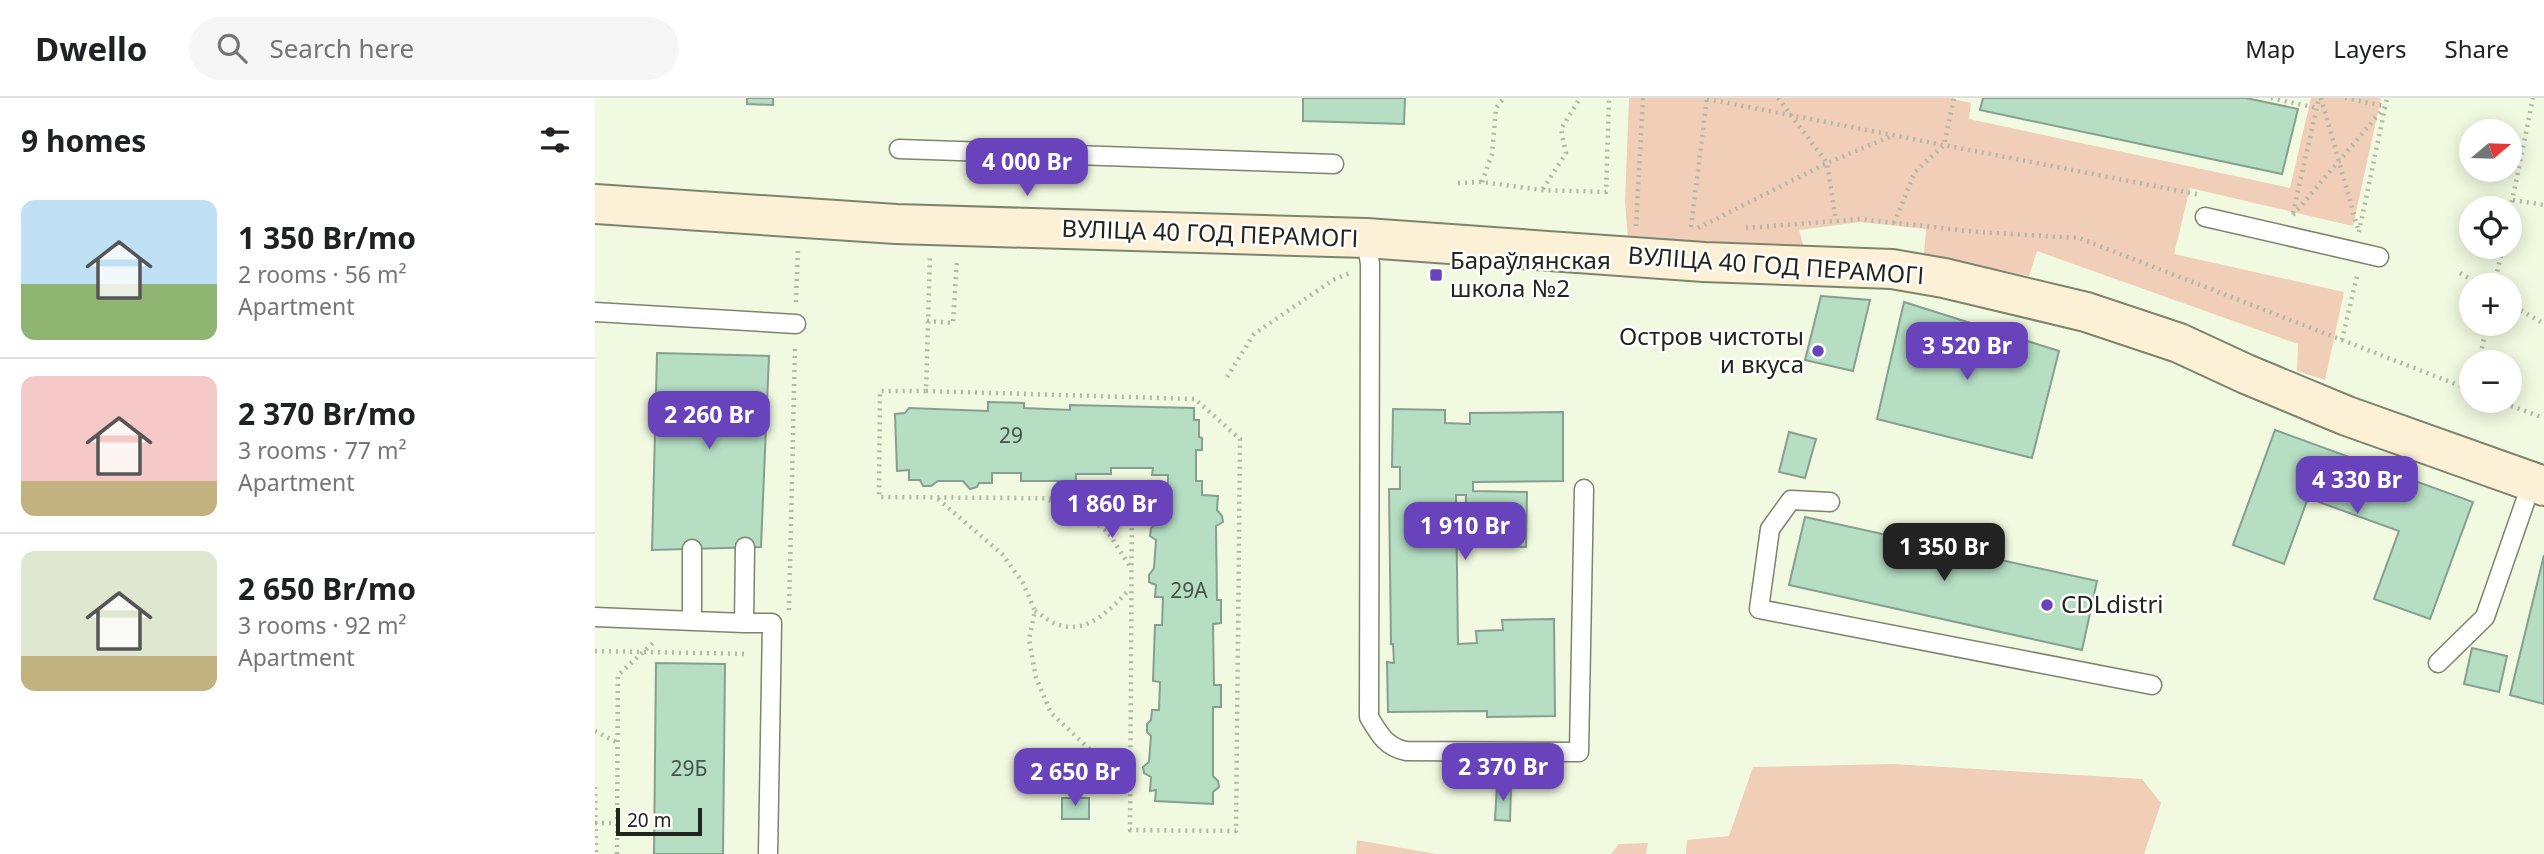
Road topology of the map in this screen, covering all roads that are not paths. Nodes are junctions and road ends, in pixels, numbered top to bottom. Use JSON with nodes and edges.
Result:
{"nodes":[{"id":1,"x":899,"y":149,"type":"dead end"},
{"id":2,"x":1333,"y":164,"type":"dead end"},
{"id":3,"x":595,"y":204,"type":"edge"},
{"id":4,"x":2206,"y":217,"type":"dead end"},
{"id":5,"x":1366,"y":238,"type":"junction"},
{"id":6,"x":2379,"y":257,"type":"dead end"},
{"id":7,"x":595,"y":312,"type":"edge"},
{"id":8,"x":796,"y":324,"type":"road end"},
{"id":9,"x":2538,"y":484,"type":"edge"},
{"id":10,"x":1584,"y":489,"type":"dead end"},
{"id":11,"x":1830,"y":502,"type":"dead end"},
{"id":12,"x":745,"y":547,"type":"dead end"},
{"id":13,"x":692,"y":549,"type":"dead end"},
{"id":14,"x":595,"y":617,"type":"edge"},
{"id":15,"x":692,"y":620,"type":"junction"},
{"id":16,"x":744,"y":623,"type":"junction"},
{"id":17,"x":2438,"y":663,"type":"dead end"},
{"id":18,"x":2152,"y":685,"type":"dead end"},
{"id":19,"x":768,"y":854,"type":"edge"}],
"edges":[{"from":1,"to":2,"type":"lane"},
{"from":3,"to":5,"type":"street","name":"ВУЛІЦА 40 ГОД ПЕРАМОГІ"},
{"from":4,"to":6,"type":"lane"},
{"from":5,"to":9,"type":"street","name":"ВУЛІЦА 40 ГОД ПЕРАМОГІ"},
{"from":5,"to":10,"type":"lane"},
{"from":7,"to":8,"type":"lane"},
{"from":9,"to":17,"type":"lane"},
{"from":11,"to":18,"type":"lane"},
{"from":12,"to":16,"type":"lane"},
{"from":13,"to":15,"type":"lane"},
{"from":14,"to":15,"type":"lane"},
{"from":15,"to":16,"type":"lane"},
{"from":16,"to":19,"type":"lane"}]}
